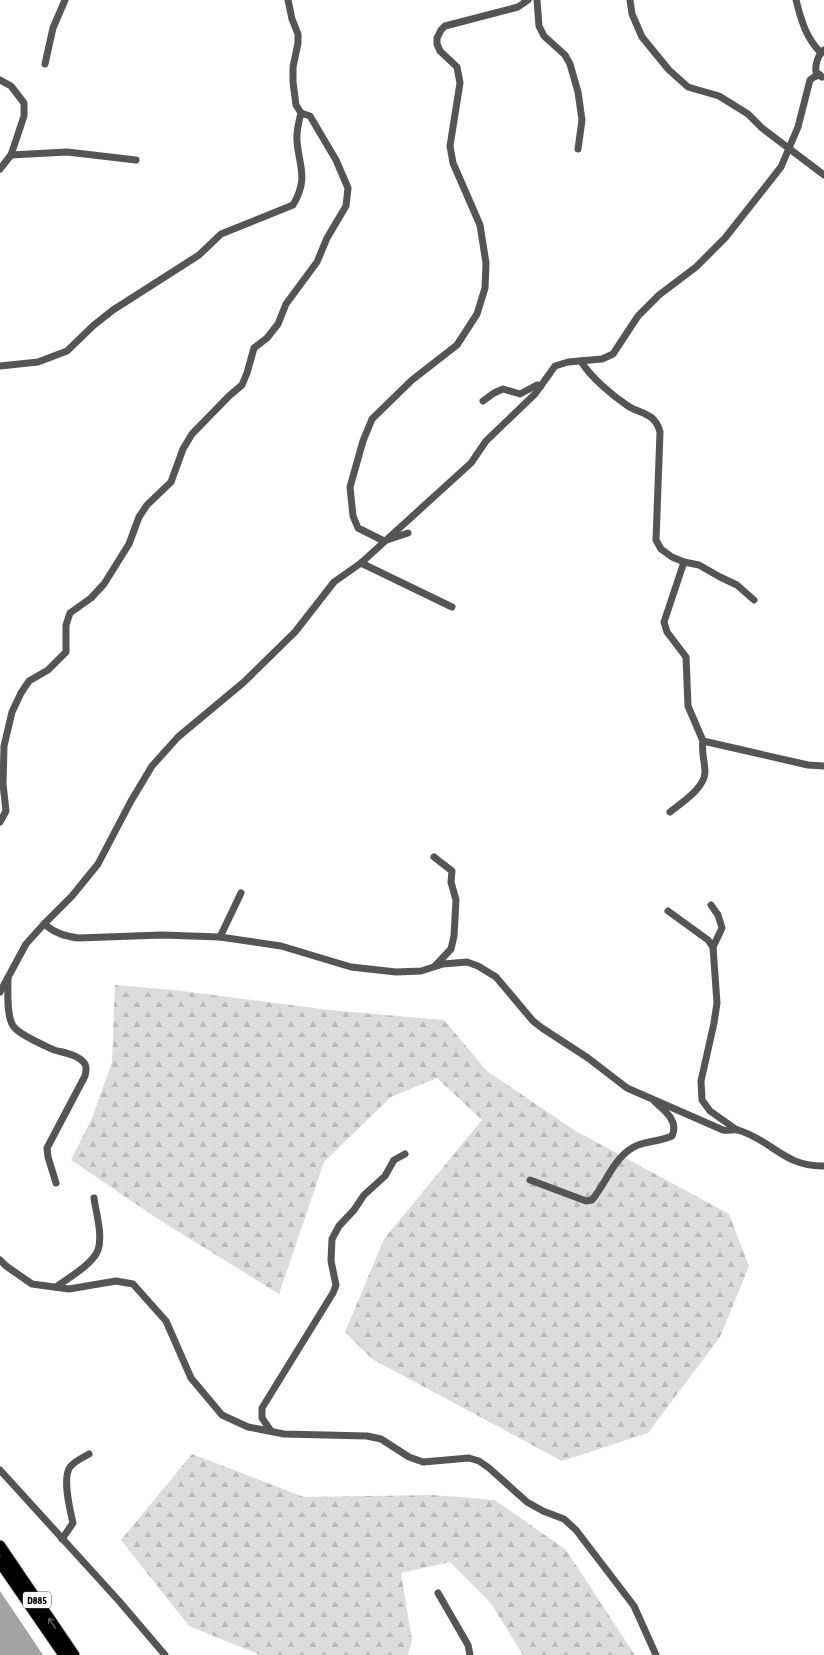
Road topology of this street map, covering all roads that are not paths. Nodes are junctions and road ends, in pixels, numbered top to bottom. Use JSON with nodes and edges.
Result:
{"nodes":[{"id":1,"x":65,"y":0,"type":"edge"},
{"id":2,"x":288,"y":0,"type":"edge"},
{"id":3,"x":528,"y":0,"type":"edge"},
{"id":4,"x":537,"y":0,"type":"edge"},
{"id":5,"x":630,"y":0,"type":"edge"},
{"id":6,"x":796,"y":0,"type":"edge"},
{"id":7,"x":822,"y":51,"type":"edge"},
{"id":8,"x":45,"y":64,"type":"dead end"},
{"id":9,"x":822,"y":77,"type":"edge"},
{"id":10,"x":0,"y":80,"type":"edge"},
{"id":11,"x":301,"y":113,"type":"junction"},
{"id":12,"x":578,"y":148,"type":"dead end"},
{"id":13,"x":789,"y":148,"type":"junction"},
{"id":14,"x":11,"y":155,"type":"junction"},
{"id":15,"x":136,"y":160,"type":"dead end"},
{"id":16,"x":0,"y":169,"type":"edge"},
{"id":17,"x":824,"y":174,"type":"edge"},
{"id":18,"x":581,"y":361,"type":"junction"},
{"id":19,"x":0,"y":366,"type":"edge"},
{"id":20,"x":541,"y":386,"type":"junction"},
{"id":21,"x":483,"y":401,"type":"dead end"},
{"id":22,"x":408,"y":533,"type":"dead end"},
{"id":23,"x":384,"y":541,"type":"junction"},
{"id":24,"x":684,"y":562,"type":"junction"},
{"id":25,"x":361,"y":563,"type":"junction"},
{"id":26,"x":754,"y":600,"type":"dead end"},
{"id":27,"x":452,"y":607,"type":"dead end"},
{"id":28,"x":703,"y":741,"type":"junction"},
{"id":29,"x":824,"y":766,"type":"edge"},
{"id":30,"x":670,"y":812,"type":"dead end"},
{"id":31,"x":0,"y":822,"type":"edge"},
{"id":32,"x":434,"y":857,"type":"dead end"},
{"id":33,"x":241,"y":893,"type":"dead end"},
{"id":34,"x":711,"y":905,"type":"dead end"},
{"id":35,"x":668,"y":911,"type":"dead end"},
{"id":36,"x":44,"y":924,"type":"junction"},
{"id":37,"x":220,"y":937,"type":"junction"},
{"id":38,"x":714,"y":947,"type":"junction"},
{"id":39,"x":432,"y":969,"type":"junction"},
{"id":40,"x":8,"y":976,"type":"junction"},
{"id":41,"x":0,"y":992,"type":"edge"},
{"id":42,"x":652,"y":1100,"type":"junction"},
{"id":43,"x":737,"y":1130,"type":"junction"},
{"id":44,"x":405,"y":1154,"type":"dead end"},
{"id":45,"x":824,"y":1166,"type":"edge"},
{"id":46,"x":530,"y":1180,"type":"dead end"},
{"id":47,"x":56,"y":1183,"type":"dead end"},
{"id":48,"x":94,"y":1198,"type":"dead end"},
{"id":49,"x":0,"y":1260,"type":"edge"},
{"id":50,"x":56,"y":1287,"type":"junction"},
{"id":51,"x":271,"y":1432,"type":"junction"},
{"id":52,"x":89,"y":1454,"type":"dead end"},
{"id":53,"x":0,"y":1470,"type":"edge"},
{"id":54,"x":62,"y":1539,"type":"junction"},
{"id":55,"x":0,"y":1546,"type":"edge"},
{"id":56,"x":0,"y":1562,"type":"edge"},
{"id":57,"x":438,"y":1592,"type":"dead end"},
{"id":58,"x":64,"y":1655,"type":"edge"},
{"id":59,"x":74,"y":1655,"type":"edge"},
{"id":60,"x":165,"y":1655,"type":"edge"},
{"id":61,"x":470,"y":1655,"type":"edge"},
{"id":62,"x":656,"y":1655,"type":"edge"}],
"edges":[{"from":1,"to":8,"type":"street"},
{"from":2,"to":11,"type":"street"},
{"from":3,"to":23,"type":"street"},
{"from":4,"to":12,"type":"street"},
{"from":5,"to":13,"type":"street"},
{"from":6,"to":7,"type":"street"},
{"from":7,"to":9,"type":"street"},
{"from":9,"to":13,"type":"street"},
{"from":10,"to":14,"type":"street"},
{"from":11,"to":19,"type":"street"},
{"from":11,"to":31,"type":"street"},
{"from":13,"to":17,"type":"street"},
{"from":13,"to":18,"type":"street"},
{"from":14,"to":15,"type":"street"},
{"from":14,"to":16,"type":"street"},
{"from":18,"to":20,"type":"street"},
{"from":18,"to":24,"type":"street"},
{"from":20,"to":21,"type":"street"},
{"from":20,"to":23,"type":"street"},
{"from":22,"to":23,"type":"street"},
{"from":23,"to":25,"type":"street"},
{"from":24,"to":26,"type":"street"},
{"from":24,"to":28,"type":"street"},
{"from":25,"to":27,"type":"street"},
{"from":25,"to":36,"type":"street"},
{"from":28,"to":29,"type":"street"},
{"from":28,"to":30,"type":"street"},
{"from":32,"to":39,"type":"street"},
{"from":33,"to":37,"type":"street"},
{"from":34,"to":38,"type":"street"},
{"from":35,"to":38,"type":"street"},
{"from":36,"to":37,"type":"street"},
{"from":36,"to":40,"type":"street"},
{"from":37,"to":39,"type":"street"},
{"from":38,"to":43,"type":"street"},
{"from":39,"to":42,"type":"street"},
{"from":40,"to":41,"type":"street"},
{"from":40,"to":47,"type":"street"},
{"from":42,"to":43,"type":"street"},
{"from":42,"to":46,"type":"street"},
{"from":43,"to":45,"type":"street"},
{"from":44,"to":51,"type":"street"},
{"from":48,"to":50,"type":"street"},
{"from":49,"to":50,"type":"street"},
{"from":50,"to":51,"type":"street"},
{"from":51,"to":62,"type":"street"},
{"from":52,"to":54,"type":"street"},
{"from":53,"to":54,"type":"street"},
{"from":54,"to":60,"type":"street"},
{"from":59,"to":55,"type":"highway","number":"D885","one_way":true},
{"from":56,"to":58,"type":"highway","number":"D885"},
{"from":57,"to":61,"type":"street"}]}
